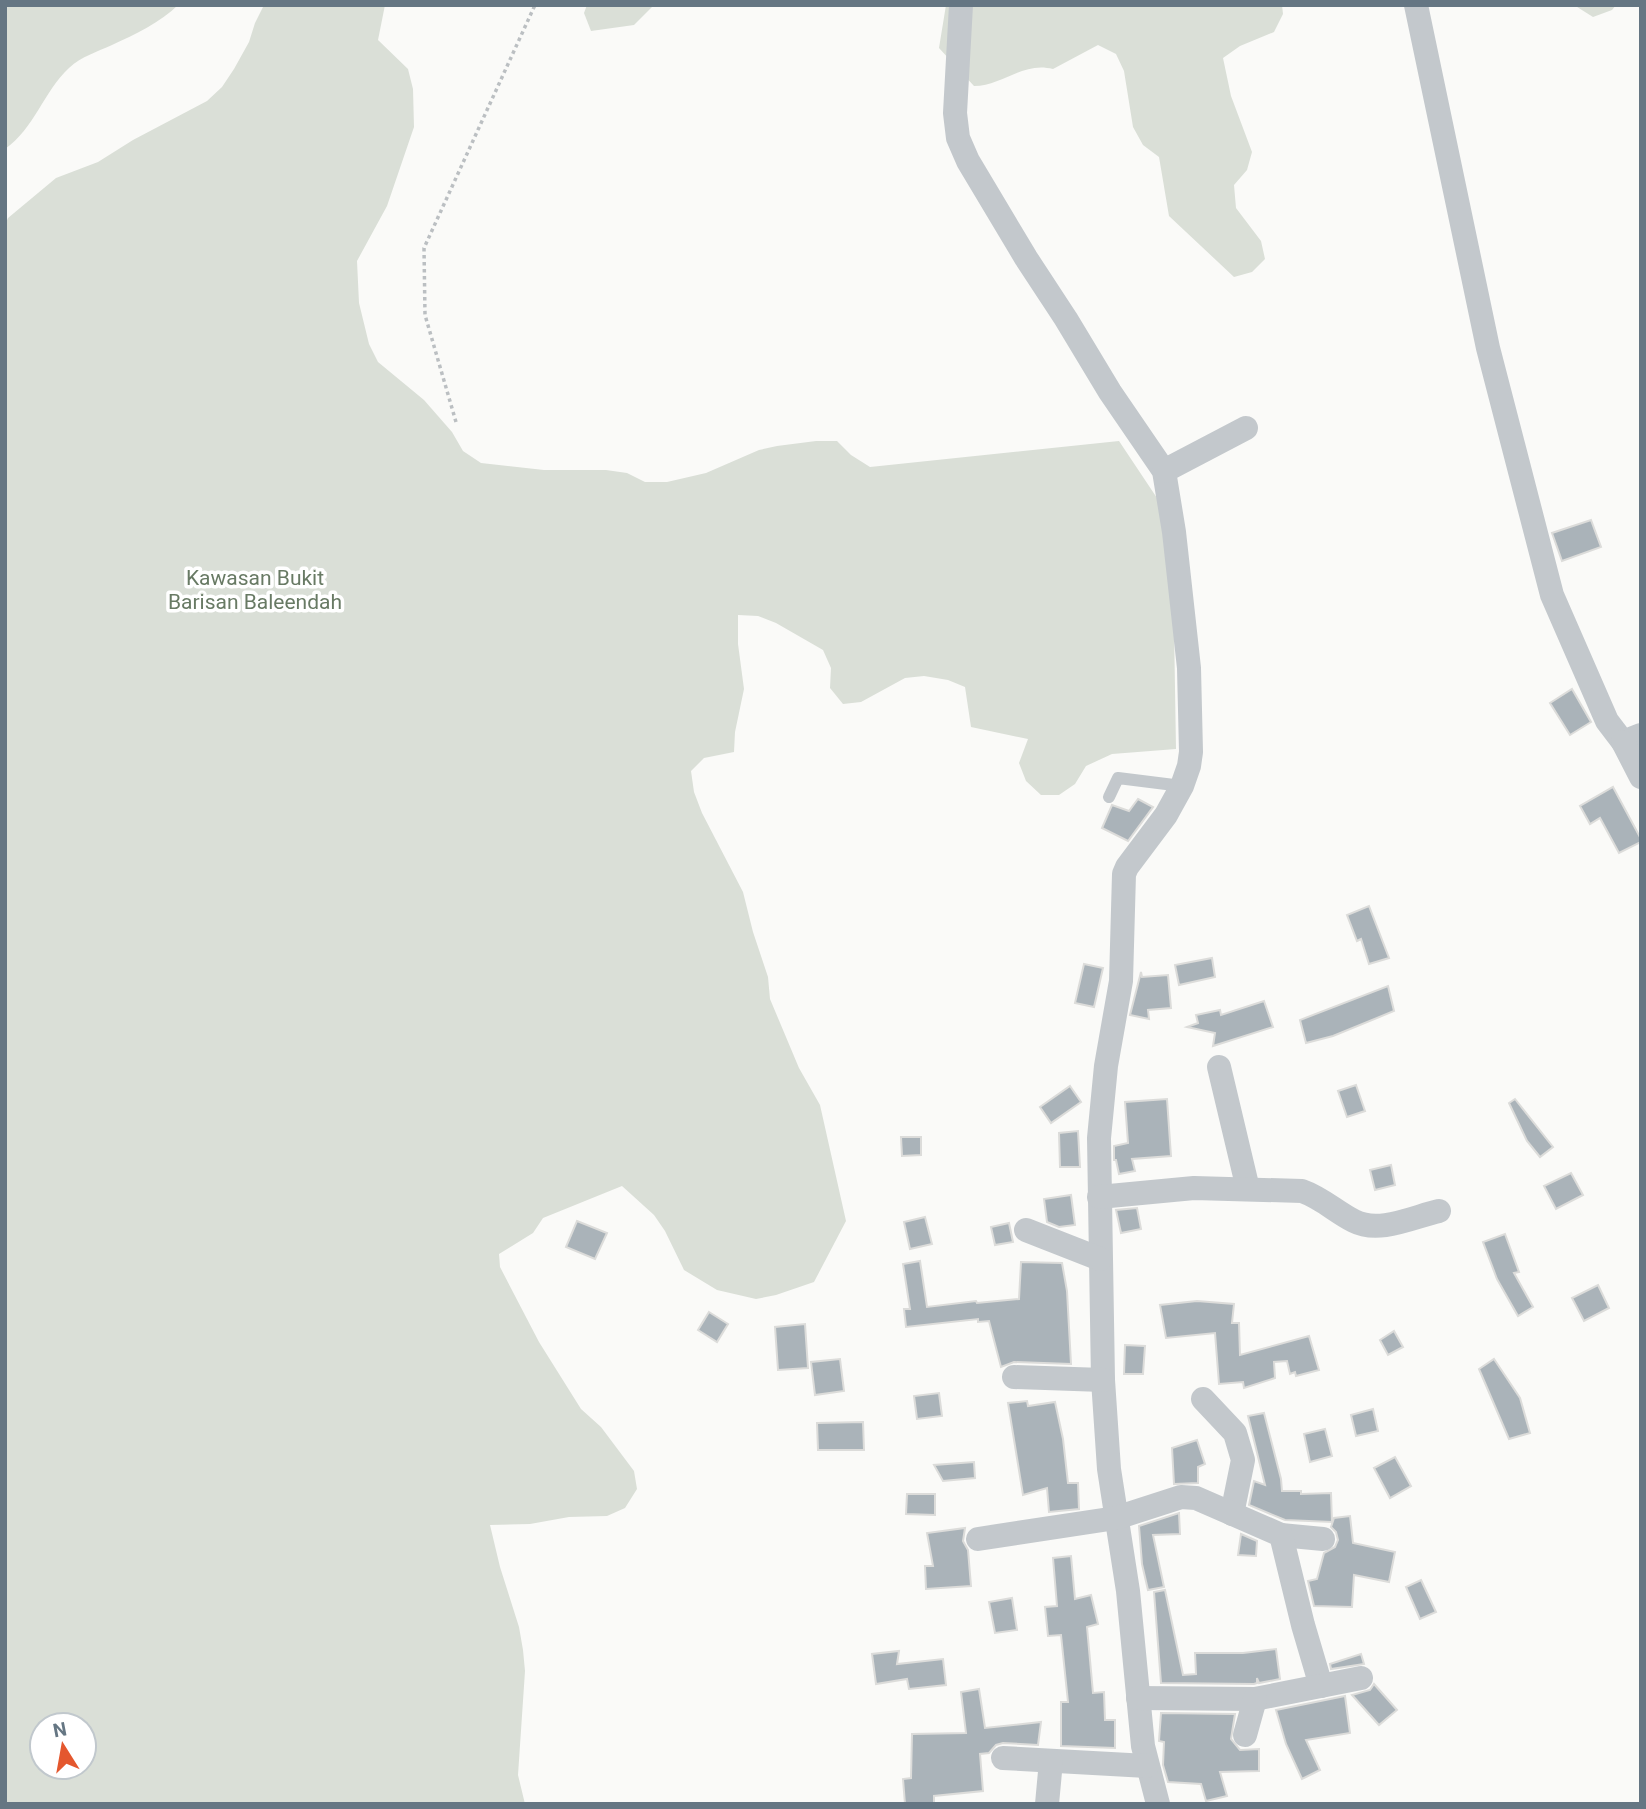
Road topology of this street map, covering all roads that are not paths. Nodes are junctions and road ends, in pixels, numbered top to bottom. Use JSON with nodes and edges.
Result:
{"nodes":[{"id":1,"x":961,"y":5,"type":"edge"},
{"id":2,"x":1416,"y":5,"type":"edge"},
{"id":3,"x":1246,"y":428,"type":"dead end"},
{"id":4,"x":1164,"y":471,"type":"junction"},
{"id":5,"x":1632,"y":738,"type":"edge"},
{"id":6,"x":1641,"y":776,"type":"edge"},
{"id":7,"x":1182,"y":786,"type":"junction"},
{"id":8,"x":1110,"y":797,"type":"dead end"},
{"id":9,"x":1219,"y":1067,"type":"dead end"},
{"id":10,"x":1248,"y":1189,"type":"junction"},
{"id":11,"x":1099,"y":1197,"type":"junction"},
{"id":12,"x":1438,"y":1211,"type":"dead end"},
{"id":13,"x":1026,"y":1230,"type":"dead end"},
{"id":14,"x":1100,"y":1259,"type":"junction"},
{"id":15,"x":1014,"y":1377,"type":"dead end"},
{"id":16,"x":1103,"y":1380,"type":"junction"},
{"id":17,"x":1203,"y":1399,"type":"dead end"},
{"id":18,"x":1233,"y":1514,"type":"junction"},
{"id":19,"x":1116,"y":1518,"type":"junction"},
{"id":20,"x":1281,"y":1535,"type":"junction"},
{"id":21,"x":978,"y":1539,"type":"dead end"},
{"id":22,"x":1323,"y":1539,"type":"dead end"},
{"id":23,"x":1361,"y":1678,"type":"dead end"},
{"id":24,"x":1321,"y":1686,"type":"junction"},
{"id":25,"x":1138,"y":1698,"type":"junction"},
{"id":26,"x":1255,"y":1699,"type":"junction"},
{"id":27,"x":1245,"y":1735,"type":"dead end"},
{"id":28,"x":1003,"y":1758,"type":"dead end"},
{"id":29,"x":1051,"y":1761,"type":"junction"},
{"id":30,"x":1147,"y":1766,"type":"junction"},
{"id":31,"x":1046,"y":1804,"type":"edge"},
{"id":32,"x":1158,"y":1804,"type":"edge"}],
"edges":[{"from":1,"to":4,"type":"street"},
{"from":2,"to":5,"type":"street"},
{"from":3,"to":4,"type":"street"},
{"from":4,"to":7,"type":"street"},
{"from":5,"to":6,"type":"street"},
{"from":7,"to":8,"type":"lane"},
{"from":7,"to":11,"type":"street"},
{"from":9,"to":10,"type":"street"},
{"from":10,"to":11,"type":"street"},
{"from":10,"to":12,"type":"street"},
{"from":11,"to":14,"type":"street"},
{"from":13,"to":14,"type":"street"},
{"from":14,"to":16,"type":"street"},
{"from":15,"to":16,"type":"street"},
{"from":16,"to":19,"type":"street"},
{"from":17,"to":18,"type":"street"},
{"from":18,"to":19,"type":"street"},
{"from":18,"to":20,"type":"street"},
{"from":19,"to":21,"type":"street"},
{"from":19,"to":25,"type":"street"},
{"from":20,"to":22,"type":"street"},
{"from":20,"to":24,"type":"street"},
{"from":23,"to":24,"type":"street"},
{"from":24,"to":26,"type":"street"},
{"from":25,"to":26,"type":"street"},
{"from":25,"to":30,"type":"street"},
{"from":26,"to":27,"type":"street"},
{"from":28,"to":29,"type":"street"},
{"from":29,"to":30,"type":"street"},
{"from":29,"to":31,"type":"street"},
{"from":30,"to":32,"type":"street"}]}
